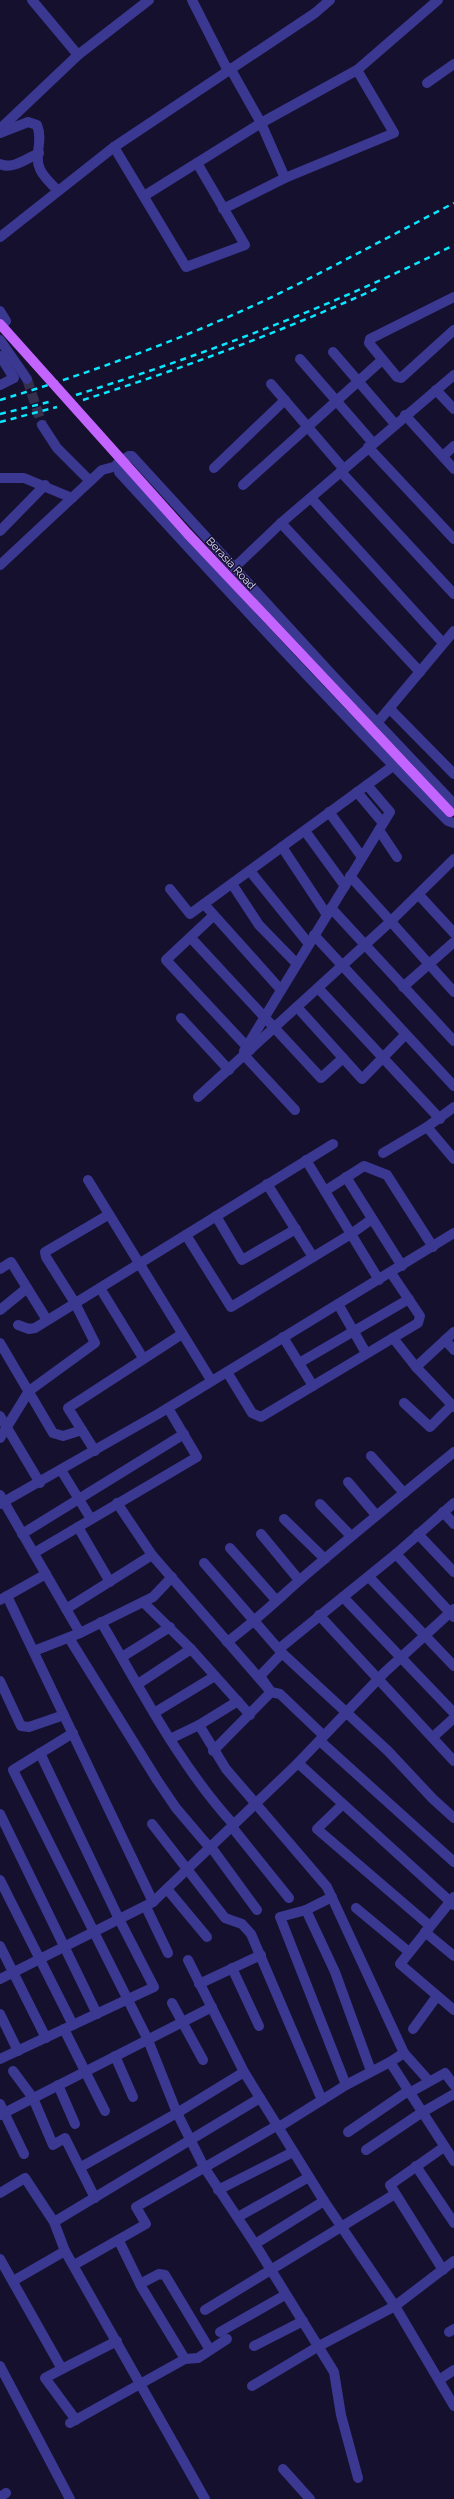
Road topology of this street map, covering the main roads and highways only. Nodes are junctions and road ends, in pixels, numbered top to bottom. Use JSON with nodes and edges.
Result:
{"nodes":[{"id":1,"x":0,"y":326,"type":"edge"},
{"id":2,"x":452,"y":808,"type":"edge"}],
"edges":[{"from":1,"to":2,"type":"main road","name":"Berasia Road","bridge":true}]}
